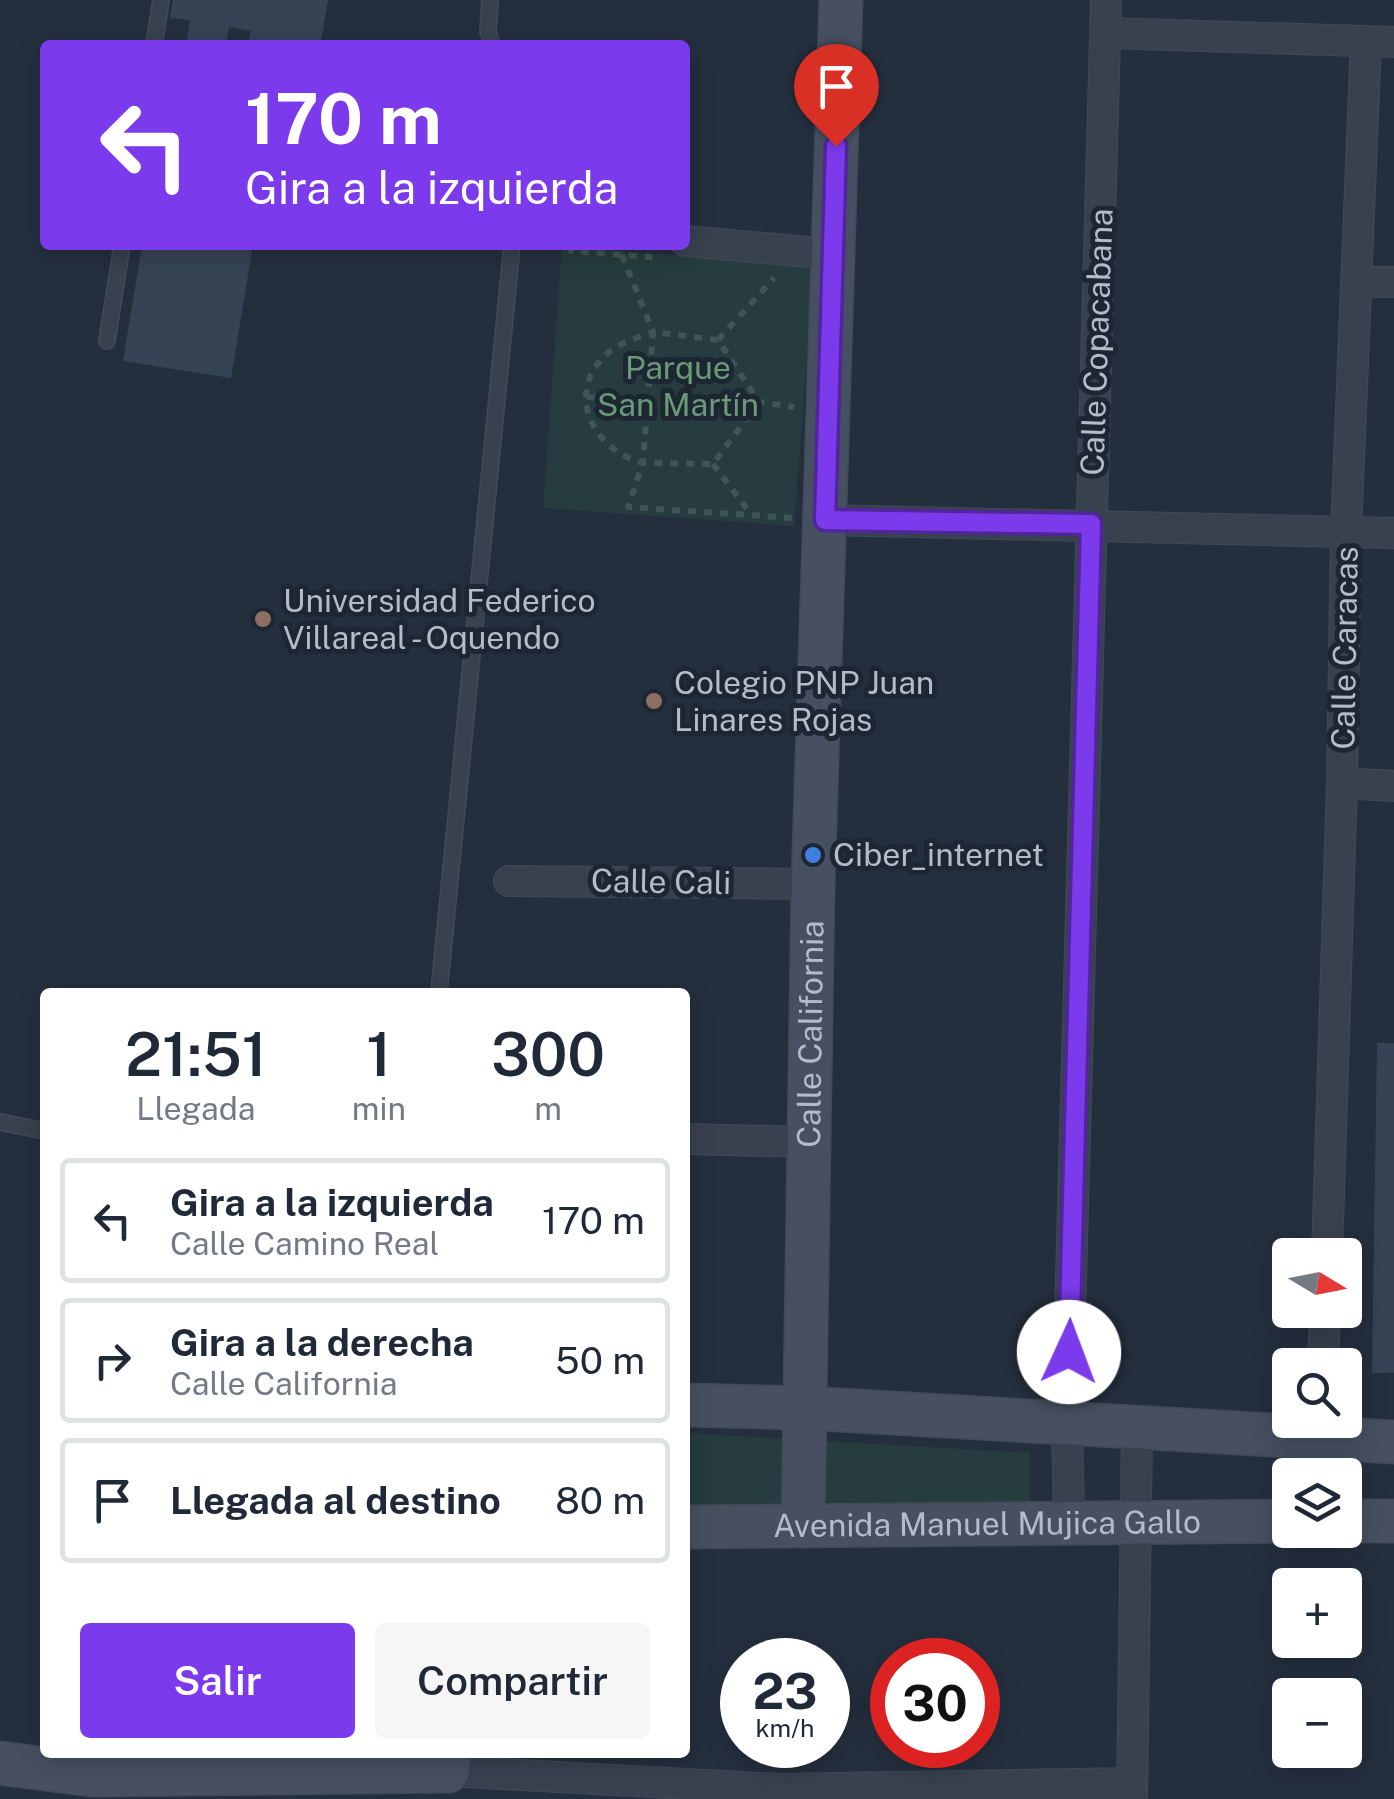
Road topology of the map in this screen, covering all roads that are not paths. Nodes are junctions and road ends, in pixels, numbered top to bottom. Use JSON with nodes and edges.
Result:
{"nodes":[{"id":1,"x":161,"y":0,"type":"edge"},
{"id":2,"x":490,"y":0,"type":"edge"},
{"id":3,"x":840,"y":0,"type":"edge"},
{"id":4,"x":1106,"y":0,"type":"edge"},
{"id":5,"x":1106,"y":34,"type":"junction"},
{"id":6,"x":155,"y":40,"type":"edge"},
{"id":7,"x":491,"y":40,"type":"edge"},
{"id":8,"x":1380,"y":42,"type":"edge"},
{"id":9,"x":121,"y":250,"type":"edge"},
{"id":10,"x":512,"y":250,"type":"edge"},
{"id":11,"x":680,"y":250,"type":"edge"},
{"id":12,"x":833,"y":254,"type":"junction"},
{"id":13,"x":1358,"y":282,"type":"junction"},
{"id":14,"x":1394,"y":282,"type":"edge"},
{"id":15,"x":107,"y":342,"type":"dead end"},
{"id":16,"x":807,"y":510,"type":"junction"},
{"id":17,"x":1091,"y":524,"type":"junction"},
{"id":18,"x":1346,"y":532,"type":"junction"},
{"id":19,"x":1394,"y":533,"type":"edge"},
{"id":20,"x":1342,"y":783,"type":"junction"},
{"id":21,"x":1394,"y":786,"type":"edge"},
{"id":22,"x":508,"y":881,"type":"dead end"},
{"id":23,"x":814,"y":884,"type":"junction"},
{"id":24,"x":439,"y":988,"type":"edge"},
{"id":25,"x":0,"y":1122,"type":"edge"},
{"id":26,"x":40,"y":1130,"type":"edge"},
{"id":27,"x":690,"y":1139,"type":"edge"},
{"id":28,"x":810,"y":1142,"type":"junction"},
{"id":29,"x":1328,"y":1238,"type":"edge"},
{"id":30,"x":690,"y":1405,"type":"edge"},
{"id":31,"x":805,"y":1408,"type":"junction"},
{"id":32,"x":1067,"y":1425,"type":"junction"},
{"id":33,"x":1136,"y":1429,"type":"junction"},
{"id":34,"x":1394,"y":1442,"type":"edge"},
{"id":35,"x":1321,"y":1445,"type":"edge"},
{"id":36,"x":1362,"y":1521,"type":"edge"},
{"id":37,"x":1394,"y":1521,"type":"edge"},
{"id":38,"x":1136,"y":1522,"type":"junction"},
{"id":39,"x":1272,"y":1522,"type":"edge"},
{"id":40,"x":1069,"y":1523,"type":"junction"},
{"id":41,"x":803,"y":1526,"type":"junction"},
{"id":42,"x":690,"y":1527,"type":"edge"},
{"id":43,"x":0,"y":1762,"type":"edge"},
{"id":44,"x":449,"y":1762,"type":"edge"},
{"id":45,"x":512,"y":1786,"type":"edge"},
{"id":46,"x":92,"y":1787,"type":"edge"},
{"id":47,"x":1132,"y":1791,"type":"edge"}],
"edges":[{"from":1,"to":6,"type":"lane"},
{"from":2,"to":7,"type":"lane"},
{"from":3,"to":12,"type":"street","name":"Calle California"},
{"from":4,"to":5,"type":"street","name":"Calle Copacabana"},
{"from":5,"to":8,"type":"street"},
{"from":5,"to":17,"type":"street","name":"Calle Copacabana"},
{"from":8,"to":13,"type":"street","name":"Calle Caracas"},
{"from":9,"to":15,"type":"lane"},
{"from":10,"to":24,"type":"lane"},
{"from":11,"to":12,"type":"street"},
{"from":12,"to":16,"type":"street","name":"Calle California"},
{"from":13,"to":14,"type":"street"},
{"from":13,"to":18,"type":"street","name":"Calle Caracas"},
{"from":16,"to":17,"type":"street"},
{"from":16,"to":23,"type":"street","name":"Calle California"},
{"from":17,"to":18,"type":"street"},
{"from":17,"to":32,"type":"street","name":"Calle Copacabana"},
{"from":18,"to":19,"type":"street"},
{"from":18,"to":20,"type":"street","name":"Calle Caracas"},
{"from":20,"to":21,"type":"street"},
{"from":20,"to":29,"type":"street","name":"Calle Caracas"},
{"from":22,"to":23,"type":"street","name":"Calle Cali"},
{"from":23,"to":28,"type":"street","name":"Calle California"},
{"from":25,"to":26,"type":"lane"},
{"from":27,"to":28,"type":"street"},
{"from":28,"to":31,"type":"street","name":"Calle California"},
{"from":30,"to":31,"type":"street"},
{"from":31,"to":32,"type":"street"},
{"from":31,"to":41,"type":"street","name":"Calle California"},
{"from":32,"to":33,"type":"street"},
{"from":32,"to":40,"type":"street","name":"Calle Copacabana"},
{"from":33,"to":35,"type":"street"},
{"from":33,"to":38,"type":"street"},
{"from":34,"to":35,"type":"street"},
{"from":36,"to":37,"type":"street"},
{"from":38,"to":39,"type":"street","name":"Avenida Manuel Mujica Gallo"},
{"from":38,"to":40,"type":"street","name":"Avenida Manuel Mujica Gallo"},
{"from":38,"to":47,"type":"street"},
{"from":40,"to":41,"type":"street","name":"Avenida Manuel Mujica Gallo"},
{"from":41,"to":42,"type":"street","name":"Avenida Manuel Mujica Gallo"},
{"from":43,"to":46,"type":"street"},
{"from":44,"to":45,"type":"street"},
{"from":44,"to":46,"type":"street"},
{"from":45,"to":47,"type":"street"}]}
